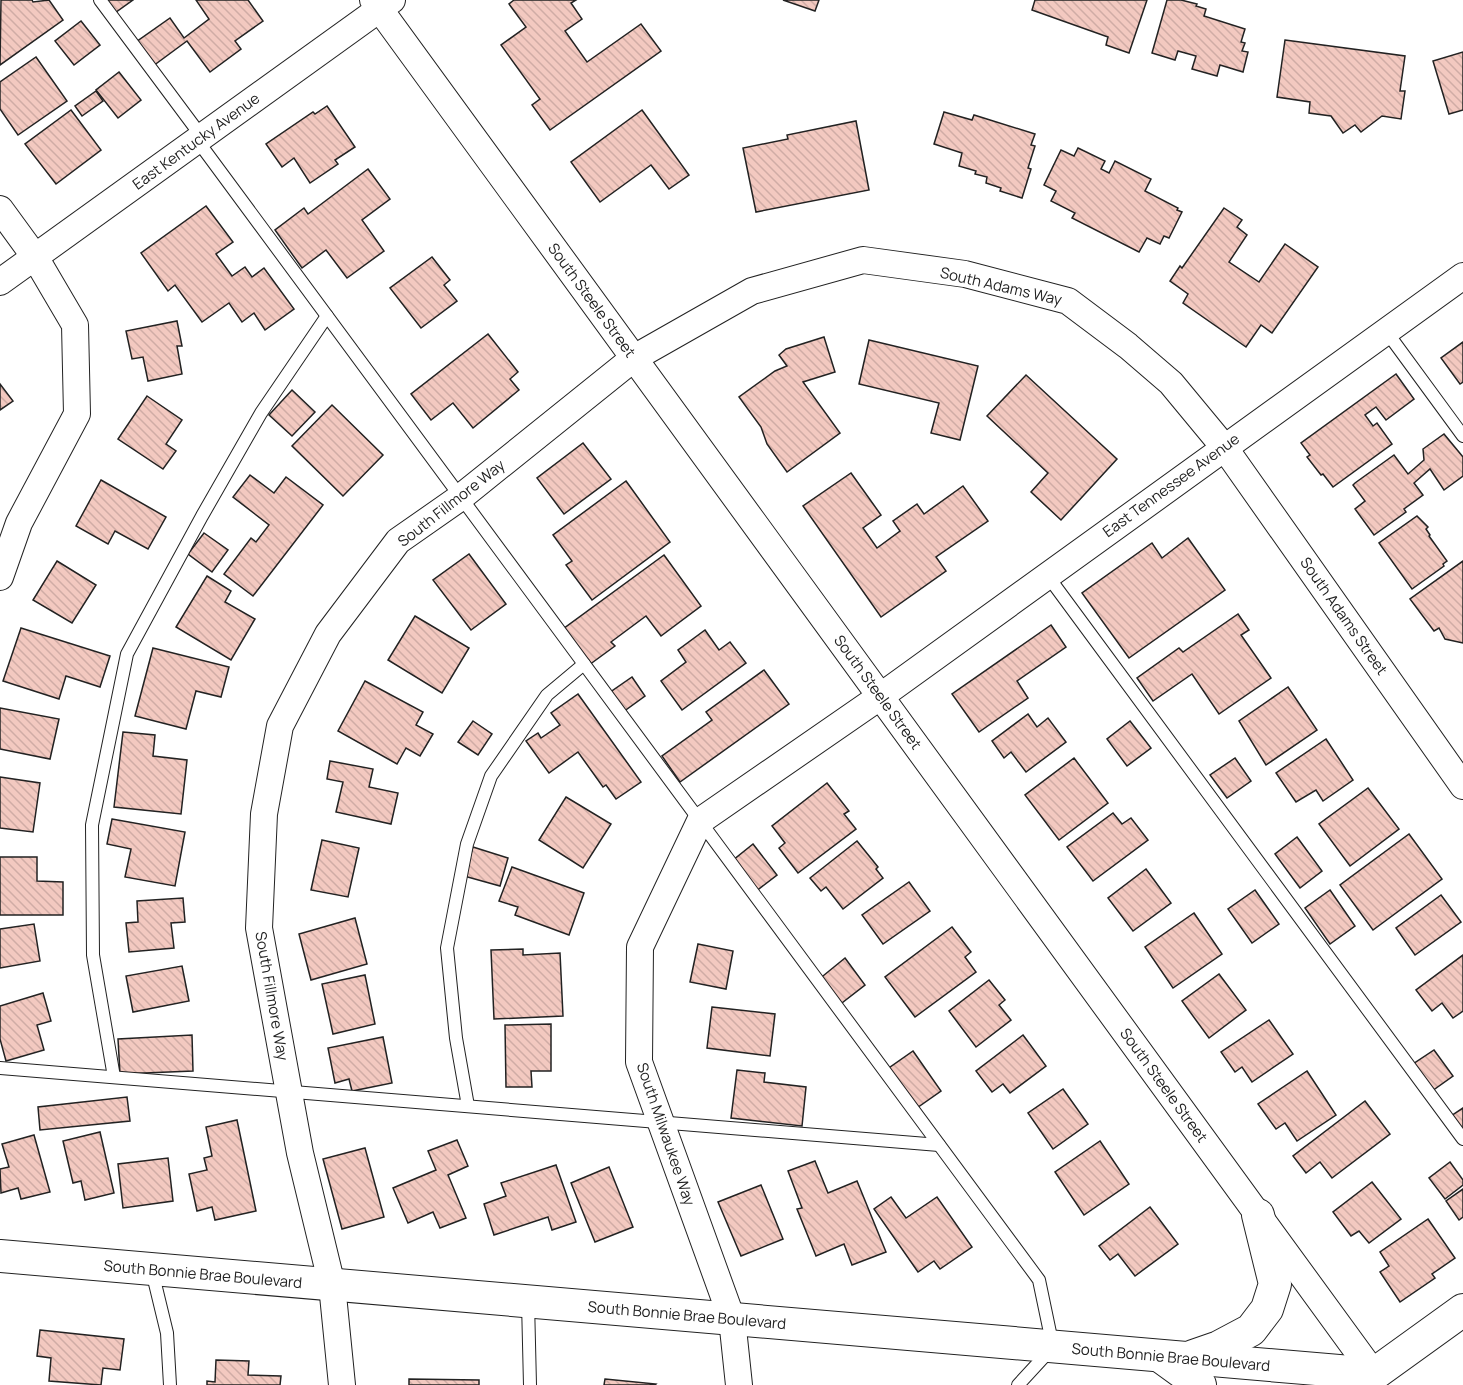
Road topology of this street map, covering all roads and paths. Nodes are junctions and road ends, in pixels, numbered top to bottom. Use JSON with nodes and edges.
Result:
{"nodes":[{"id":1,"x":100,"y":0,"type":"edge"},
{"id":2,"x":382,"y":3,"type":"edge"},
{"id":3,"x":199,"y":139,"type":"junction"},
{"id":4,"x":0,"y":209,"type":"edge"},
{"id":5,"x":35,"y":257,"type":"junction"},
{"id":6,"x":1463,"y":276,"type":"edge"},
{"id":7,"x":0,"y":282,"type":"edge"},
{"id":8,"x":327,"y":316,"type":"junction"},
{"id":9,"x":1386,"y":331,"type":"junction"},
{"id":10,"x":634,"y":358,"type":"junction"},
{"id":11,"x":1463,"y":436,"type":"edge"},
{"id":12,"x":1224,"y":447,"type":"junction"},
{"id":13,"x":461,"y":497,"type":"junction"},
{"id":14,"x":1047,"y":575,"type":"junction"},
{"id":15,"x":0,"y":577,"type":"edge"},
{"id":16,"x":584,"y":664,"type":"junction"},
{"id":17,"x":880,"y":696,"type":"junction"},
{"id":18,"x":1463,"y":786,"type":"edge"},
{"id":19,"x":700,"y":821,"type":"junction"},
{"id":20,"x":0,"y":1068,"type":"edge"},
{"id":21,"x":114,"y":1077,"type":"junction"},
{"id":22,"x":290,"y":1092,"type":"junction"},
{"id":23,"x":468,"y":1106,"type":"junction"},
{"id":24,"x":662,"y":1122,"type":"junction"},
{"id":25,"x":1463,"y":1139,"type":"edge"},
{"id":26,"x":939,"y":1145,"type":"junction"},
{"id":27,"x":1258,"y":1215,"type":"junction"},
{"id":28,"x":0,"y":1256,"type":"edge"},
{"id":29,"x":152,"y":1269,"type":"junction"},
{"id":30,"x":332,"y":1285,"type":"junction"},
{"id":31,"x":528,"y":1302,"type":"junction"},
{"id":32,"x":1463,"y":1310,"type":"edge"},
{"id":33,"x":732,"y":1319,"type":"junction"},
{"id":34,"x":1053,"y":1347,"type":"junction"},
{"id":35,"x":1182,"y":1366,"type":"edge"},
{"id":36,"x":1372,"y":1381,"type":"edge"},
{"id":37,"x":170,"y":1385,"type":"edge"},
{"id":38,"x":342,"y":1385,"type":"edge"},
{"id":39,"x":530,"y":1385,"type":"edge"},
{"id":40,"x":739,"y":1385,"type":"edge"},
{"id":41,"x":1018,"y":1385,"type":"edge"}],
"edges":[{"from":1,"to":3,"type":"lane"},
{"from":2,"to":3,"type":"street","name":"East Kentucky Avenue"},
{"from":2,"to":10,"type":"street","name":"South Steele Street"},
{"from":3,"to":5,"type":"street","name":"East Kentucky Avenue"},
{"from":3,"to":8,"type":"lane"},
{"from":4,"to":5,"type":"street"},
{"from":5,"to":7,"type":"street","name":"East Kentucky Avenue"},
{"from":5,"to":15,"type":"street"},
{"from":6,"to":9,"type":"street","name":"East Tennessee Avenue"},
{"from":8,"to":13,"type":"lane"},
{"from":8,"to":21,"type":"lane"},
{"from":9,"to":11,"type":"lane"},
{"from":9,"to":12,"type":"street","name":"East Tennessee Avenue"},
{"from":10,"to":12,"type":"street","name":"South Adams Way"},
{"from":10,"to":13,"type":"street","name":"South Fillmore Way"},
{"from":10,"to":17,"type":"street","name":"South Steele Street"},
{"from":12,"to":14,"type":"street","name":"East Tennessee Avenue"},
{"from":12,"to":18,"type":"street","name":"South Adams Street"},
{"from":13,"to":16,"type":"lane"},
{"from":13,"to":22,"type":"street","name":"South Fillmore Way"},
{"from":14,"to":17,"type":"street","name":"East Tennessee Avenue"},
{"from":14,"to":25,"type":"lane"},
{"from":16,"to":19,"type":"lane"},
{"from":16,"to":23,"type":"lane"},
{"from":17,"to":19,"type":"street","name":"South Milwaukee Way"},
{"from":17,"to":27,"type":"street","name":"South Steele Street"},
{"from":19,"to":24,"type":"street","name":"South Milwaukee Way"},
{"from":19,"to":26,"type":"lane"},
{"from":20,"to":21,"type":"lane"},
{"from":21,"to":22,"type":"lane"},
{"from":22,"to":23,"type":"lane"},
{"from":22,"to":30,"type":"street","name":"South Fillmore Way"},
{"from":23,"to":24,"type":"lane"},
{"from":24,"to":26,"type":"lane"},
{"from":24,"to":33,"type":"street","name":"South Milwaukee Way"},
{"from":26,"to":34,"type":"lane"},
{"from":27,"to":35,"type":"street"},
{"from":27,"to":36,"type":"street","name":"South Steele Street"},
{"from":28,"to":29,"type":"street","name":"South Bonnie Brae Boulevard"},
{"from":29,"to":30,"type":"street","name":"South Bonnie Brae Boulevard"},
{"from":29,"to":37,"type":"lane"},
{"from":30,"to":31,"type":"street","name":"South Bonnie Brae Boulevard"},
{"from":30,"to":38,"type":"street","name":"South Fillmore Way"},
{"from":31,"to":33,"type":"street","name":"South Bonnie Brae Boulevard"},
{"from":31,"to":39,"type":"lane"},
{"from":32,"to":36,"type":"street"},
{"from":33,"to":34,"type":"street","name":"South Bonnie Brae Boulevard"},
{"from":33,"to":40,"type":"street","name":"South Milwaukee Way"},
{"from":34,"to":35,"type":"street","name":"South Bonnie Brae Boulevard"},
{"from":34,"to":41,"type":"lane"},
{"from":35,"to":36,"type":"street","name":"South Bonnie Brae Boulevard"}]}
